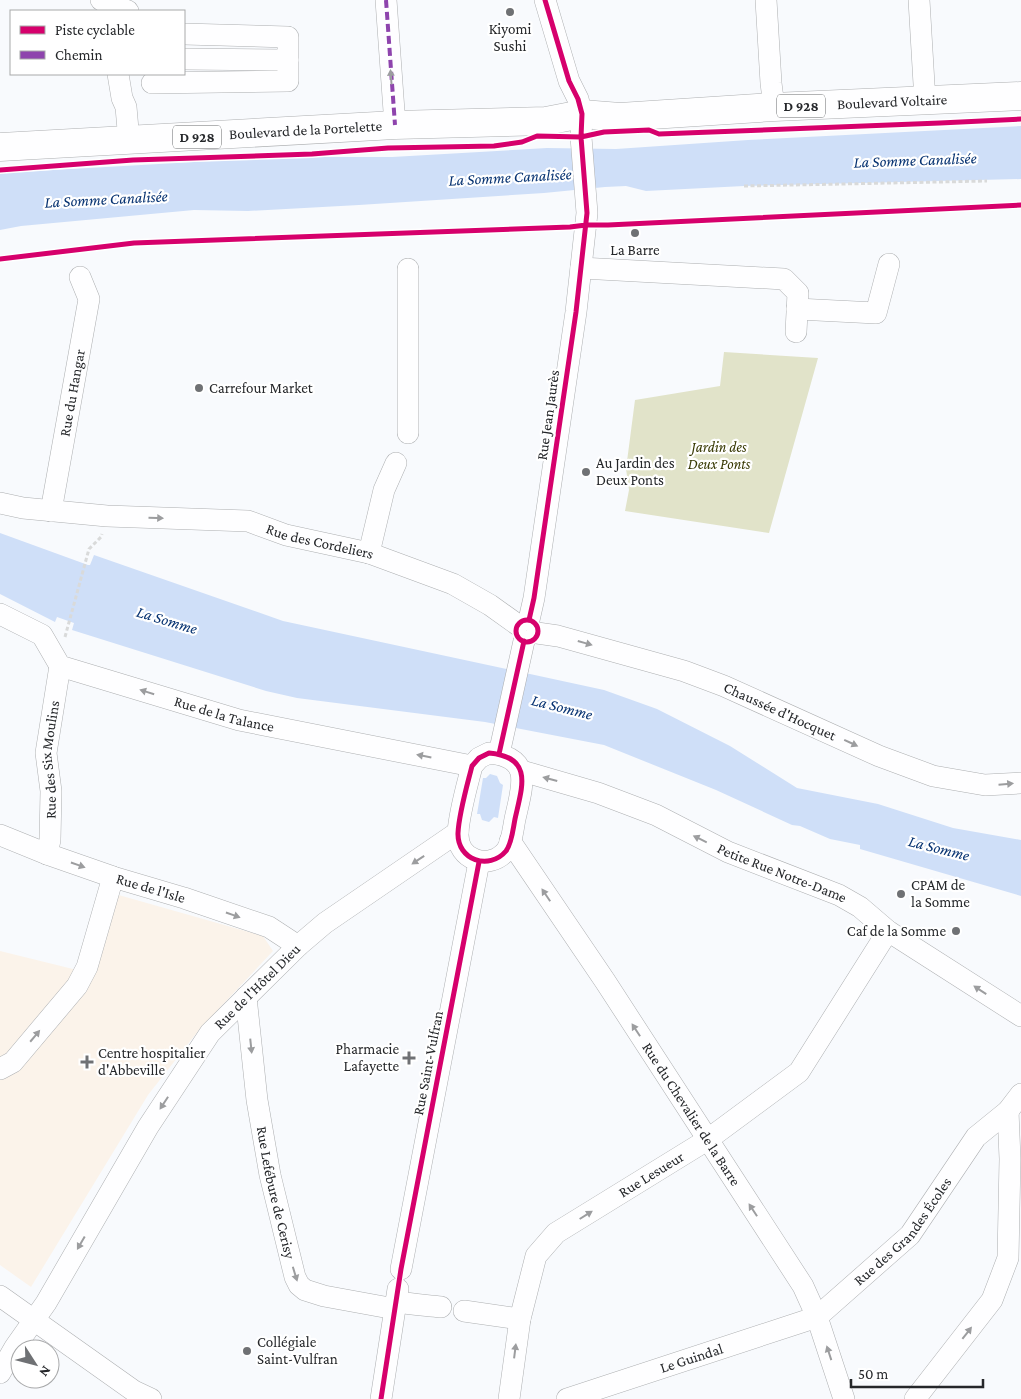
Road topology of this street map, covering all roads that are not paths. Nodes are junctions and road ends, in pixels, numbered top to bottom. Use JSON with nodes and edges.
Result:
{"nodes":[{"id":1,"x":101,"y":0,"type":"edge"},
{"id":2,"x":386,"y":0,"type":"edge"},
{"id":3,"x":545,"y":0,"type":"edge"},
{"id":4,"x":766,"y":0,"type":"edge"},
{"id":5,"x":919,"y":0,"type":"edge"},
{"id":6,"x":126,"y":10,"type":"edge"},
{"id":7,"x":185,"y":34,"type":"edge"},
{"id":8,"x":185,"y":59,"type":"edge"},
{"id":9,"x":288,"y":60,"type":"junction"},
{"id":10,"x":118,"y":75,"type":"edge"},
{"id":11,"x":152,"y":78,"type":"edge"},
{"id":12,"x":1021,"y":96,"type":"edge"},
{"id":13,"x":925,"y":101,"type":"junction"},
{"id":14,"x":126,"y":107,"type":"junction"},
{"id":15,"x":774,"y":107,"type":"junction"},
{"id":16,"x":395,"y":125,"type":"junction"},
{"id":17,"x":582,"y":125,"type":"junction"},
{"id":18,"x":129,"y":141,"type":"junction"},
{"id":19,"x":0,"y":146,"type":"edge"},
{"id":20,"x":889,"y":264,"type":"dead end"},
{"id":21,"x":581,"y":268,"type":"junction"},
{"id":22,"x":408,"y":269,"type":"dead end"},
{"id":23,"x":80,"y":277,"type":"dead end"},
{"id":24,"x":797,"y":309,"type":"junction"},
{"id":25,"x":796,"y":332,"type":"dead end"},
{"id":26,"x":408,"y":433,"type":"dead end"},
{"id":27,"x":396,"y":463,"type":"dead end"},
{"id":28,"x":0,"y":503,"type":"edge"},
{"id":29,"x":51,"y":511,"type":"junction"},
{"id":30,"x":369,"y":553,"type":"junction"},
{"id":31,"x":0,"y":614,"type":"edge"},
{"id":32,"x":526,"y":636,"type":"junction"},
{"id":33,"x":60,"y":666,"type":"junction"},
{"id":34,"x":499,"y":754,"type":"junction"},
{"id":35,"x":472,"y":766,"type":"junction"},
{"id":36,"x":522,"y":771,"type":"junction"},
{"id":37,"x":1021,"y":783,"type":"edge"},
{"id":38,"x":458,"y":832,"type":"junction"},
{"id":39,"x":0,"y":835,"type":"edge"},
{"id":40,"x":510,"y":842,"type":"junction"},
{"id":41,"x":47,"y":854,"type":"junction"},
{"id":42,"x":479,"y":862,"type":"junction"},
{"id":43,"x":113,"y":877,"type":"junction"},
{"id":44,"x":888,"y":931,"type":"junction"},
{"id":45,"x":298,"y":946,"type":"junction"},
{"id":46,"x":246,"y":997,"type":"junction"},
{"id":47,"x":1021,"y":1016,"type":"edge"},
{"id":48,"x":0,"y":1069,"type":"edge"},
{"id":49,"x":1021,"y":1094,"type":"edge"},
{"id":50,"x":1008,"y":1111,"type":"junction"},
{"id":51,"x":707,"y":1140,"type":"junction"},
{"id":52,"x":397,"y":1292,"type":"junction"},
{"id":53,"x":0,"y":1296,"type":"edge"},
{"id":54,"x":441,"y":1307,"type":"dead end"},
{"id":55,"x":464,"y":1311,"type":"dead end"},
{"id":56,"x":817,"y":1317,"type":"junction"},
{"id":57,"x":520,"y":1319,"type":"junction"},
{"id":58,"x":34,"y":1320,"type":"junction"},
{"id":59,"x":0,"y":1373,"type":"edge"},
{"id":60,"x":138,"y":1396,"type":"edge"},
{"id":61,"x":381,"y":1399,"type":"edge"},
{"id":62,"x":509,"y":1399,"type":"edge"},
{"id":63,"x":567,"y":1399,"type":"edge"},
{"id":64,"x":844,"y":1399,"type":"edge"},
{"id":65,"x":915,"y":1399,"type":"edge"}],
"edges":[{"from":1,"to":6,"type":"street"},
{"from":16,"to":2,"type":"street","one_way":true},
{"from":3,"to":17,"type":"street","name":"Rue Jean Jaurès"},
{"from":4,"to":15,"type":"street"},
{"from":5,"to":13,"type":"street"},
{"from":7,"to":9,"type":"street"},
{"from":8,"to":9,"type":"street"},
{"from":9,"to":11,"type":"street"},
{"from":10,"to":14,"type":"street"},
{"from":11,"to":14,"type":"street"},
{"from":12,"to":13,"type":"main road","name":"Boulevard Voltaire","number":"D 928"},
{"from":13,"to":15,"type":"main road","name":"Boulevard Voltaire","number":"D 928"},
{"from":14,"to":18,"type":"street"},
{"from":15,"to":17,"type":"main road","name":"Boulevard Voltaire","number":"D 928"},
{"from":16,"to":17,"type":"main road","name":"Boulevard de la Portelette","number":"D 928"},
{"from":16,"to":18,"type":"main road","name":"Boulevard de la Portelette","number":"D 928"},
{"from":17,"to":21,"type":"street","name":"Rue Jean Jaurès"},
{"from":18,"to":19,"type":"main road","name":"Boulevard de la Portelette","number":"D 928"},
{"from":20,"to":24,"type":"street"},
{"from":21,"to":24,"type":"street"},
{"from":21,"to":32,"type":"street","name":"Rue Jean Jaurès"},
{"from":22,"to":26,"type":"street"},
{"from":23,"to":29,"type":"street","name":"Rue du Hangar"},
{"from":24,"to":25,"type":"street"},
{"from":27,"to":30,"type":"street"},
{"from":28,"to":29,"type":"street","name":"Rue des Cordeliers"},
{"from":29,"to":30,"type":"street","name":"Rue des Cordeliers","one_way":true},
{"from":30,"to":32,"type":"street","name":"Rue des Cordeliers"},
{"from":31,"to":33,"type":"street"},
{"from":32,"to":34,"type":"street","name":"Rue Jean Jaurès"},
{"from":32,"to":37,"type":"street","name":"Chaussée d'Hocquet","one_way":true},
{"from":35,"to":33,"type":"street","name":"Rue de la Talance","one_way":true},
{"from":33,"to":41,"type":"street","name":"Rue des Six Moulins"},
{"from":34,"to":35,"type":"street"},
{"from":34,"to":36,"type":"street"},
{"from":35,"to":38,"type":"street"},
{"from":36,"to":40,"type":"street"},
{"from":44,"to":36,"type":"street","name":"Petite Rue Notre-Dame","one_way":true},
{"from":38,"to":42,"type":"street"},
{"from":38,"to":45,"type":"street","name":"Rue de l'Hôtel Dieu","one_way":true},
{"from":39,"to":41,"type":"street","name":"Rue de l'Isle"},
{"from":40,"to":42,"type":"street"},
{"from":51,"to":40,"type":"street","name":"Rue du Chevalier de la Barre","one_way":true},
{"from":41,"to":43,"type":"street","name":"Rue de l'Isle","one_way":true},
{"from":42,"to":52,"type":"street","name":"Rue Saint-Vulfran"},
{"from":43,"to":45,"type":"street","name":"Rue de l'Isle","one_way":true},
{"from":48,"to":43,"type":"street","one_way":true},
{"from":47,"to":44,"type":"street","name":"Petite Rue Notre-Dame","one_way":true},
{"from":44,"to":51,"type":"street","name":"Rue Lesueur"},
{"from":45,"to":46,"type":"street","name":"Rue de l'Hôtel Dieu"},
{"from":46,"to":52,"type":"street","name":"Rue Lefébure de Cerisy","one_way":true},
{"from":46,"to":58,"type":"street","name":"Rue de l'Hôtel Dieu","one_way":true},
{"from":49,"to":50,"type":"street","name":"Rue des Grandes Écoles"},
{"from":50,"to":56,"type":"street","name":"Rue des Grandes Écoles"},
{"from":65,"to":50,"type":"street","one_way":true},
{"from":56,"to":51,"type":"street","name":"Rue du Chevalier de la Barre","one_way":true},
{"from":57,"to":51,"type":"street","name":"Rue Lesueur","one_way":true},
{"from":52,"to":54,"type":"street","name":"Rue Lefébure de Cerisy"},
{"from":52,"to":61,"type":"street","name":"Rue Saint-Vulfran"},
{"from":53,"to":58,"type":"street"},
{"from":55,"to":57,"type":"street"},
{"from":56,"to":63,"type":"street","name":"Le Guindal"},
{"from":64,"to":56,"type":"street","name":"Rue du Chevalier de la Barre","one_way":true},
{"from":62,"to":57,"type":"street","name":"Rue Lesueur","one_way":true},
{"from":58,"to":59,"type":"street","name":"Rue de l'Hôtel Dieu"},
{"from":58,"to":60,"type":"street"}]}
